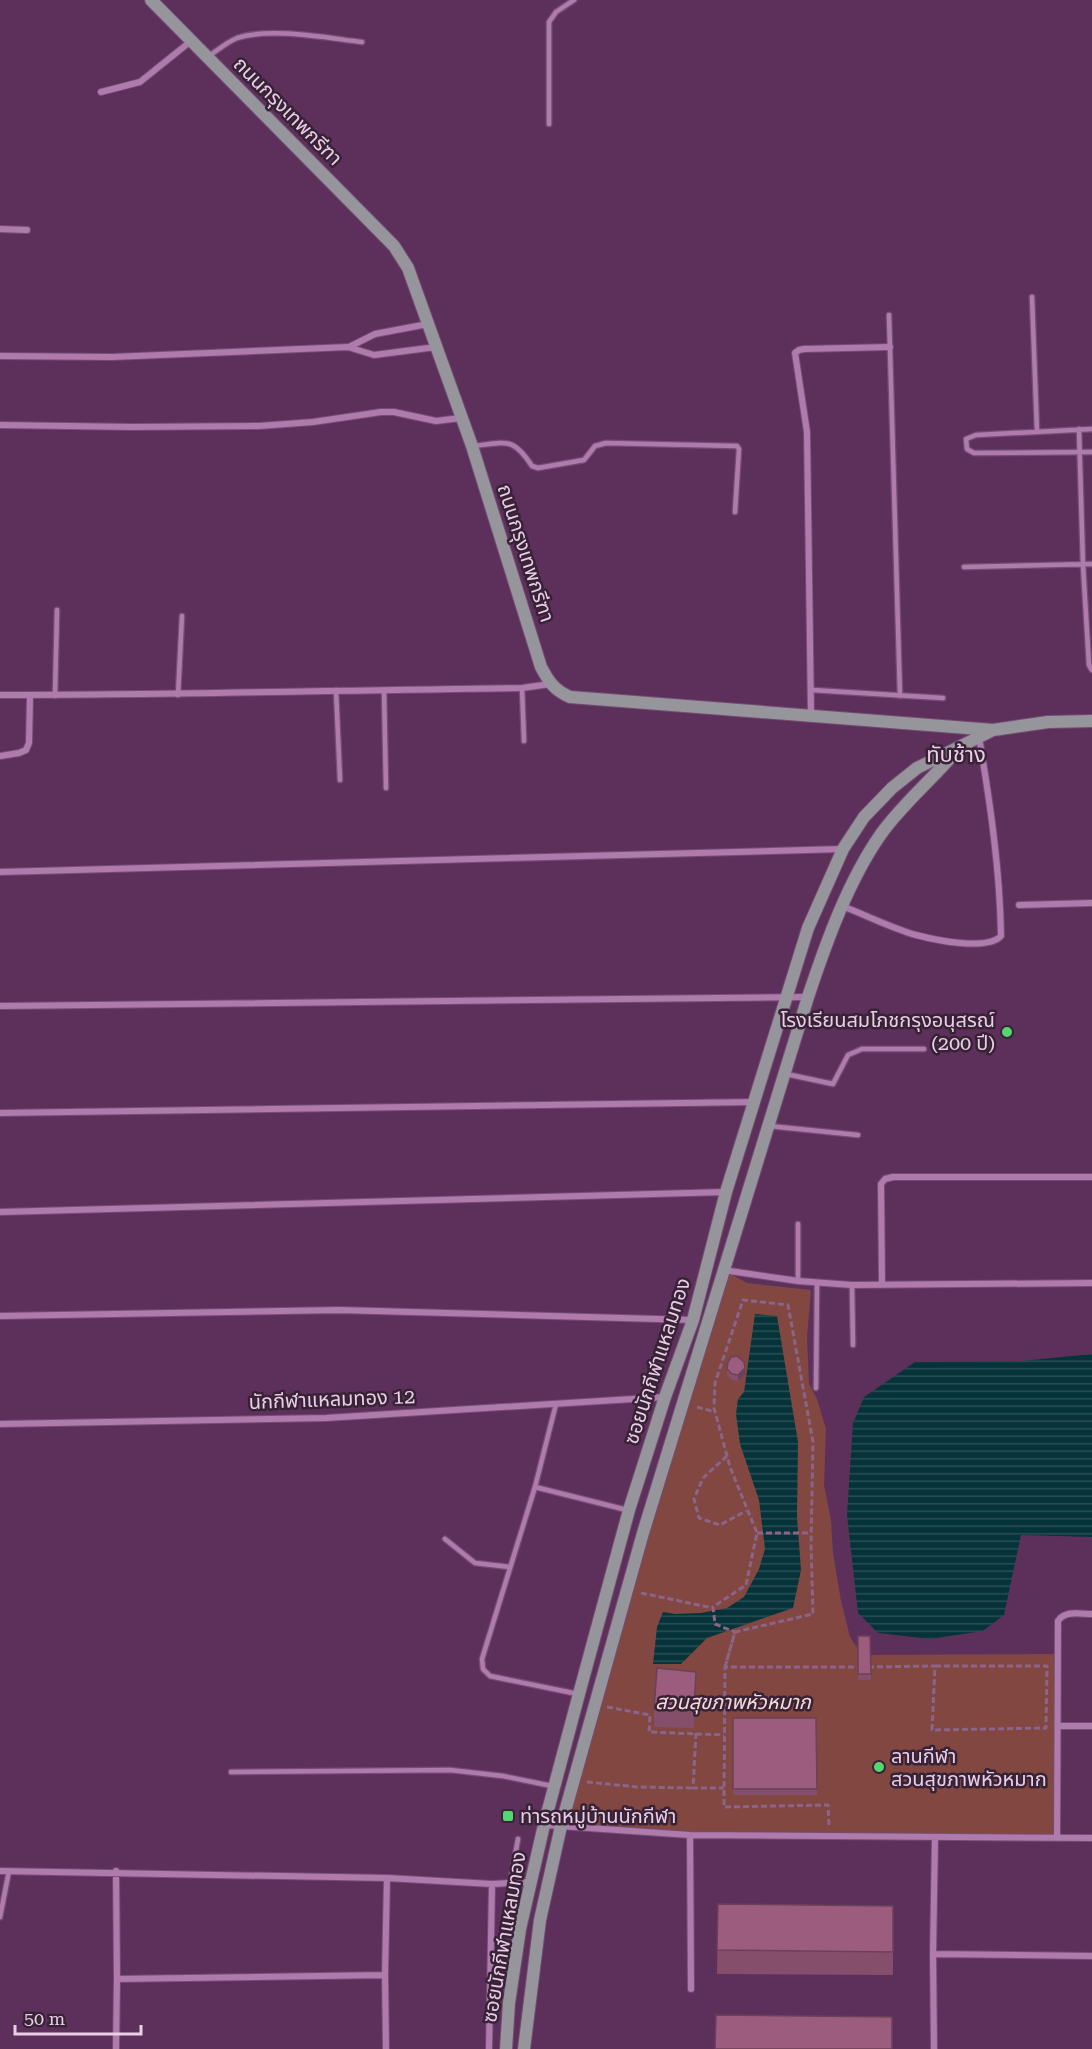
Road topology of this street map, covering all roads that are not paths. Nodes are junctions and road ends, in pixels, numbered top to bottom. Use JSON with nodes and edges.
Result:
{"nodes":[{"id":1,"x":151,"y":0,"type":"edge"},
{"id":2,"x":574,"y":0,"type":"edge"},
{"id":3,"x":191,"y":41,"type":"junction"},
{"id":4,"x":362,"y":42,"type":"dead end"},
{"id":5,"x":207,"y":57,"type":"junction"},
{"id":6,"x":101,"y":92,"type":"dead end"},
{"id":7,"x":549,"y":124,"type":"dead end"},
{"id":8,"x":0,"y":230,"type":"edge"},
{"id":9,"x":27,"y":230,"type":"dead end"},
{"id":10,"x":1032,"y":297,"type":"dead end"},
{"id":11,"x":889,"y":315,"type":"dead end"},
{"id":12,"x":429,"y":324,"type":"junction"},
{"id":13,"x":437,"y":346,"type":"junction"},
{"id":14,"x":348,"y":347,"type":"junction"},
{"id":15,"x":890,"y":347,"type":"junction"},
{"id":16,"x":0,"y":356,"type":"edge"},
{"id":17,"x":462,"y":418,"type":"junction"},
{"id":18,"x":0,"y":424,"type":"edge"},
{"id":19,"x":1079,"y":429,"type":"junction"},
{"id":20,"x":1092,"y":429,"type":"edge"},
{"id":21,"x":1037,"y":431,"type":"junction"},
{"id":22,"x":472,"y":446,"type":"junction"},
{"id":23,"x":1080,"y":452,"type":"junction"},
{"id":24,"x":1092,"y":452,"type":"edge"},
{"id":25,"x":735,"y":512,"type":"dead end"},
{"id":26,"x":1092,"y":564,"type":"edge"},
{"id":27,"x":1083,"y":565,"type":"junction"},
{"id":28,"x":964,"y":567,"type":"dead end"},
{"id":29,"x":57,"y":610,"type":"dead end"},
{"id":30,"x":182,"y":616,"type":"dead end"},
{"id":31,"x":1092,"y":670,"type":"edge"},
{"id":32,"x":550,"y":684,"type":"junction"},
{"id":33,"x":522,"y":688,"type":"junction"},
{"id":34,"x":336,"y":690,"type":"junction"},
{"id":35,"x":384,"y":690,"type":"junction"},
{"id":36,"x":812,"y":690,"type":"junction"},
{"id":37,"x":0,"y":695,"type":"edge"},
{"id":38,"x":30,"y":695,"type":"junction"},
{"id":39,"x":178,"y":695,"type":"junction"},
{"id":40,"x":56,"y":696,"type":"junction"},
{"id":41,"x":900,"y":696,"type":"junction"},
{"id":42,"x":943,"y":698,"type":"dead end"},
{"id":43,"x":811,"y":715,"type":"junction"},
{"id":44,"x":1092,"y":721,"type":"edge"},
{"id":45,"x":993,"y":730,"type":"junction"},
{"id":46,"x":979,"y":736,"type":"junction"},
{"id":47,"x":524,"y":741,"type":"dead end"},
{"id":48,"x":961,"y":746,"type":"junction"},
{"id":49,"x":0,"y":756,"type":"edge"},
{"id":50,"x":340,"y":780,"type":"dead end"},
{"id":51,"x":386,"y":788,"type":"dead end"},
{"id":52,"x":843,"y":849,"type":"junction"},
{"id":53,"x":0,"y":872,"type":"edge"},
{"id":54,"x":1092,"y":903,"type":"edge"},
{"id":55,"x":1019,"y":904,"type":"dead end"},
{"id":56,"x":842,"y":906,"type":"junction"},
{"id":57,"x":786,"y":996,"type":"junction"},
{"id":58,"x":808,"y":997,"type":"junction"},
{"id":59,"x":0,"y":1006,"type":"edge"},
{"id":60,"x":924,"y":1049,"type":"dead end"},
{"id":61,"x":784,"y":1074,"type":"junction"},
{"id":62,"x":755,"y":1101,"type":"junction"},
{"id":63,"x":0,"y":1113,"type":"edge"},
{"id":64,"x":769,"y":1126,"type":"junction"},
{"id":65,"x":858,"y":1135,"type":"dead end"},
{"id":66,"x":1092,"y":1177,"type":"edge"},
{"id":67,"x":726,"y":1192,"type":"junction"},
{"id":68,"x":0,"y":1212,"type":"edge"},
{"id":69,"x":798,"y":1224,"type":"dead end"},
{"id":70,"x":723,"y":1270,"type":"junction"},
{"id":71,"x":798,"y":1281,"type":"junction"},
{"id":72,"x":817,"y":1283,"type":"junction"},
{"id":73,"x":1092,"y":1283,"type":"edge"},
{"id":74,"x":882,"y":1284,"type":"junction"},
{"id":75,"x":852,"y":1285,"type":"junction"},
{"id":76,"x":0,"y":1316,"type":"edge"},
{"id":77,"x":693,"y":1320,"type":"junction"},
{"id":78,"x":853,"y":1345,"type":"dead end"},
{"id":79,"x":816,"y":1388,"type":"dead end"},
{"id":80,"x":665,"y":1397,"type":"junction"},
{"id":81,"x":556,"y":1404,"type":"junction"},
{"id":82,"x":0,"y":1424,"type":"edge"},
{"id":83,"x":536,"y":1487,"type":"junction"},
{"id":84,"x":630,"y":1510,"type":"junction"},
{"id":85,"x":445,"y":1539,"type":"dead end"},
{"id":86,"x":510,"y":1567,"type":"junction"},
{"id":87,"x":1092,"y":1614,"type":"edge"},
{"id":88,"x":579,"y":1694,"type":"junction"},
{"id":89,"x":1059,"y":1726,"type":"junction"},
{"id":90,"x":1092,"y":1726,"type":"edge"},
{"id":91,"x":231,"y":1772,"type":"dead end"},
{"id":92,"x":554,"y":1786,"type":"junction"},
{"id":93,"x":544,"y":1825,"type":"junction"},
{"id":94,"x":561,"y":1826,"type":"junction"},
{"id":95,"x":690,"y":1835,"type":"junction"},
{"id":96,"x":935,"y":1838,"type":"junction"},
{"id":97,"x":1057,"y":1838,"type":"junction"},
{"id":98,"x":1092,"y":1838,"type":"edge"},
{"id":99,"x":518,"y":1839,"type":"dead end"},
{"id":100,"x":0,"y":1871,"type":"edge"},
{"id":101,"x":9,"y":1871,"type":"junction"},
{"id":102,"x":116,"y":1871,"type":"junction"},
{"id":103,"x":387,"y":1878,"type":"junction"},
{"id":104,"x":530,"y":1882,"type":"junction"},
{"id":105,"x":492,"y":1884,"type":"junction"},
{"id":106,"x":510,"y":1884,"type":"junction"},
{"id":107,"x":0,"y":1917,"type":"edge"},
{"id":108,"x":933,"y":1954,"type":"junction"},
{"id":109,"x":1092,"y":1956,"type":"edge"},
{"id":110,"x":385,"y":1975,"type":"junction"},
{"id":111,"x":117,"y":1978,"type":"junction"},
{"id":112,"x":691,"y":1989,"type":"dead end"},
{"id":113,"x":116,"y":2049,"type":"edge"},
{"id":114,"x":387,"y":2049,"type":"edge"},
{"id":115,"x":489,"y":2049,"type":"edge"},
{"id":116,"x":506,"y":2049,"type":"edge"},
{"id":117,"x":524,"y":2049,"type":"edge"},
{"id":118,"x":934,"y":2049,"type":"edge"}],
"edges":[{"from":1,"to":3,"type":"street","name":"ถนนกรุงเทพกรีฑา"},
{"from":2,"to":7,"type":"lane"},
{"from":3,"to":5,"type":"street","name":"ถนนกรุงเทพกรีฑา"},
{"from":3,"to":6,"type":"street"},
{"from":4,"to":5,"type":"lane"},
{"from":5,"to":12,"type":"street","name":"ถนนกรุงเทพกรีฑา"},
{"from":8,"to":9,"type":"street"},
{"from":10,"to":21,"type":"lane"},
{"from":11,"to":15,"type":"lane"},
{"from":12,"to":13,"type":"street","name":"ถนนกรุงเทพกรีฑา"},
{"from":12,"to":14,"type":"street"},
{"from":13,"to":14,"type":"street"},
{"from":13,"to":17,"type":"street","name":"ถนนกรุงเทพกรีฑา"},
{"from":14,"to":16,"type":"street"},
{"from":15,"to":36,"type":"street"},
{"from":15,"to":41,"type":"lane"},
{"from":17,"to":18,"type":"street"},
{"from":17,"to":22,"type":"street","name":"ถนนกรุงเทพกรีฑา"},
{"from":19,"to":20,"type":"lane"},
{"from":19,"to":21,"type":"lane"},
{"from":19,"to":23,"type":"lane"},
{"from":21,"to":23,"type":"lane"},
{"from":22,"to":25,"type":"lane"},
{"from":22,"to":32,"type":"street","name":"ถนนกรุงเทพกรีฑา"},
{"from":23,"to":24,"type":"lane"},
{"from":23,"to":27,"type":"lane"},
{"from":26,"to":27,"type":"lane"},
{"from":27,"to":28,"type":"lane"},
{"from":27,"to":31,"type":"lane"},
{"from":29,"to":40,"type":"lane"},
{"from":30,"to":39,"type":"lane"},
{"from":32,"to":33,"type":"street"},
{"from":32,"to":43,"type":"street"},
{"from":33,"to":35,"type":"street"},
{"from":33,"to":47,"type":"lane"},
{"from":34,"to":35,"type":"street"},
{"from":34,"to":39,"type":"street"},
{"from":34,"to":50,"type":"lane"},
{"from":35,"to":51,"type":"lane"},
{"from":36,"to":41,"type":"lane"},
{"from":36,"to":43,"type":"street"},
{"from":37,"to":38,"type":"street"},
{"from":38,"to":40,"type":"street"},
{"from":38,"to":49,"type":"street"},
{"from":39,"to":40,"type":"street"},
{"from":41,"to":42,"type":"lane"},
{"from":43,"to":45,"type":"street"},
{"from":44,"to":45,"type":"street"},
{"from":45,"to":46,"type":"street","name":"ซอยนักกีฬาแหลมทอง"},
{"from":46,"to":48,"type":"street","name":"ซอยนักกีฬาแหลมทอง"},
{"from":46,"to":56,"type":"street"},
{"from":48,"to":52,"type":"street","name":"ซอยนักกีฬาแหลมทอง"},
{"from":48,"to":56,"type":"street","name":"ซอยนักกีฬาแหลมทอง"},
{"from":52,"to":53,"type":"street"},
{"from":52,"to":57,"type":"street","name":"ซอยนักกีฬาแหลมทอง"},
{"from":54,"to":55,"type":"street"},
{"from":56,"to":58,"type":"street","name":"ซอยนักกีฬาแหลมทอง"},
{"from":57,"to":58,"type":"street"},
{"from":57,"to":59,"type":"street"},
{"from":57,"to":62,"type":"street","name":"ซอยนักกีฬาแหลมทอง"},
{"from":58,"to":61,"type":"street","name":"ซอยนักกีฬาแหลมทอง"},
{"from":60,"to":61,"type":"lane"},
{"from":61,"to":64,"type":"street","name":"ซอยนักกีฬาแหลมทอง"},
{"from":62,"to":63,"type":"street"},
{"from":62,"to":67,"type":"street","name":"ซอยนักกีฬาแหลมทอง"},
{"from":64,"to":65,"type":"lane"},
{"from":64,"to":70,"type":"street","name":"ซอยนักกีฬาแหลมทอง"},
{"from":66,"to":74,"type":"street"},
{"from":67,"to":68,"type":"street"},
{"from":67,"to":77,"type":"street","name":"ซอยนักกีฬาแหลมทอง"},
{"from":69,"to":71,"type":"lane"},
{"from":70,"to":71,"type":"street"},
{"from":70,"to":94,"type":"street","name":"ซอยนักกีฬาแหลมทอง"},
{"from":71,"to":72,"type":"street"},
{"from":72,"to":75,"type":"street"},
{"from":72,"to":79,"type":"lane"},
{"from":73,"to":74,"type":"street"},
{"from":74,"to":75,"type":"street"},
{"from":75,"to":78,"type":"lane"},
{"from":76,"to":77,"type":"street"},
{"from":77,"to":80,"type":"street","name":"ซอยนักกีฬาแหลมทอง"},
{"from":80,"to":81,"type":"street","name":"นักกีฬาแหลมทอง 12"},
{"from":80,"to":84,"type":"street","name":"ซอยนักกีฬาแหลมทอง"},
{"from":81,"to":82,"type":"street","name":"นักกีฬาแหลมทอง 12"},
{"from":81,"to":83,"type":"lane"},
{"from":83,"to":84,"type":"lane"},
{"from":83,"to":86,"type":"lane"},
{"from":84,"to":88,"type":"street","name":"ซอยนักกีฬาแหลมทอง"},
{"from":85,"to":86,"type":"lane"},
{"from":86,"to":88,"type":"lane"},
{"from":87,"to":89,"type":"street"},
{"from":88,"to":92,"type":"street","name":"ซอยนักกีฬาแหลมทอง"},
{"from":89,"to":90,"type":"street"},
{"from":89,"to":97,"type":"street"},
{"from":91,"to":92,"type":"lane"},
{"from":92,"to":93,"type":"street","name":"ซอยนักกีฬาแหลมทอง"},
{"from":93,"to":94,"type":"street"},
{"from":93,"to":104,"type":"street","name":"ซอยนักกีฬาแหลมทอง"},
{"from":94,"to":95,"type":"street"},
{"from":94,"to":117,"type":"street","name":"ซอยนักกีฬาแหลมทอง"},
{"from":95,"to":96,"type":"street"},
{"from":95,"to":112,"type":"street"},
{"from":96,"to":97,"type":"street"},
{"from":96,"to":108,"type":"street"},
{"from":97,"to":98,"type":"street"},
{"from":99,"to":106,"type":"lane"},
{"from":100,"to":101,"type":"street"},
{"from":101,"to":102,"type":"street"},
{"from":101,"to":107,"type":"lane"},
{"from":102,"to":103,"type":"street"},
{"from":102,"to":111,"type":"street"},
{"from":103,"to":105,"type":"street"},
{"from":103,"to":110,"type":"street"},
{"from":104,"to":106,"type":"street"},
{"from":104,"to":116,"type":"street","name":"ซอยนักกีฬาแหลมทอง"},
{"from":105,"to":106,"type":"street"},
{"from":105,"to":115,"type":"street"},
{"from":108,"to":109,"type":"street"},
{"from":108,"to":118,"type":"street"},
{"from":110,"to":111,"type":"street"},
{"from":110,"to":114,"type":"street"},
{"from":111,"to":113,"type":"street"}]}
